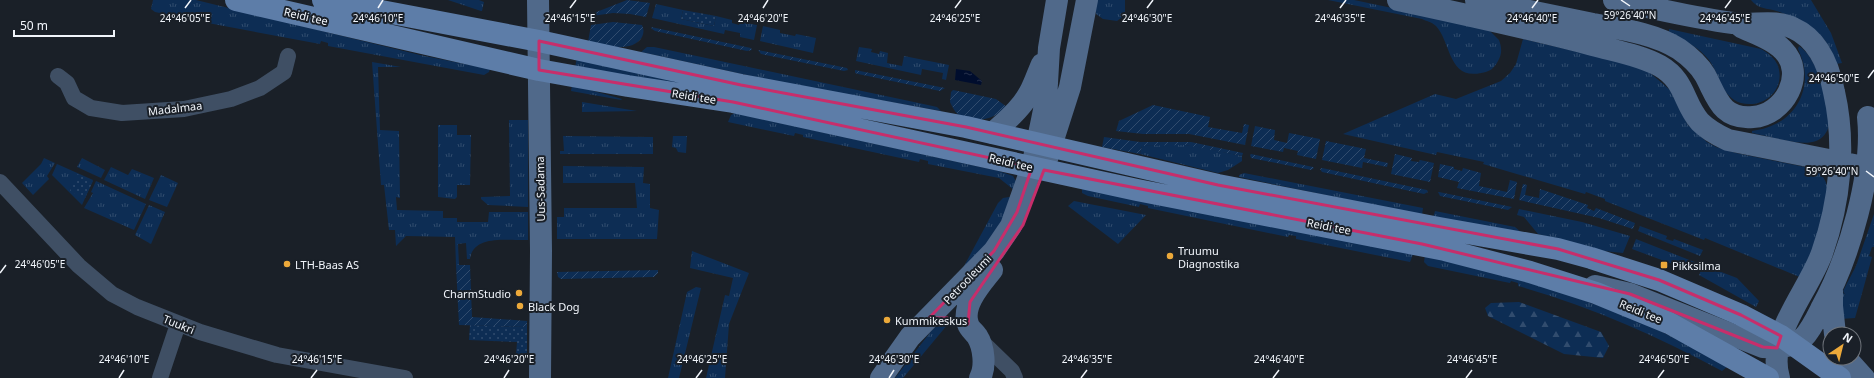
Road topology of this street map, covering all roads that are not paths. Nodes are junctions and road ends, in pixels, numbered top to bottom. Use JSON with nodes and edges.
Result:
{"nodes":[{"id":1,"x":236,"y":0,"type":"edge"},
{"id":2,"x":323,"y":0,"type":"edge"},
{"id":3,"x":538,"y":0,"type":"edge"},
{"id":4,"x":1057,"y":0,"type":"edge"},
{"id":5,"x":1087,"y":0,"type":"edge"},
{"id":6,"x":1398,"y":0,"type":"edge"},
{"id":7,"x":1476,"y":0,"type":"edge"},
{"id":8,"x":1614,"y":0,"type":"edge"},
{"id":9,"x":1522,"y":18,"type":"junction"},
{"id":10,"x":1734,"y":24,"type":"junction"},
{"id":11,"x":539,"y":41,"type":"junction"},
{"id":12,"x":1048,"y":48,"type":"junction"},
{"id":13,"x":288,"y":56,"type":"dead end"},
{"id":14,"x":539,"y":70,"type":"junction"},
{"id":15,"x":58,"y":76,"type":"dead end"},
{"id":16,"x":1863,"y":118,"type":"dead end"},
{"id":17,"x":993,"y":133,"type":"junction"},
{"id":18,"x":1045,"y":144,"type":"junction"},
{"id":19,"x":1870,"y":154,"type":"edge"},
{"id":20,"x":1840,"y":162,"type":"junction"},
{"id":21,"x":1038,"y":168,"type":"junction"},
{"id":22,"x":0,"y":182,"type":"edge"},
{"id":23,"x":1530,"y":272,"type":"junction"},
{"id":24,"x":1833,"y":288,"type":"junction"},
{"id":25,"x":929,"y":318,"type":"junction"},
{"id":26,"x":178,"y":324,"type":"junction"},
{"id":27,"x":1834,"y":326,"type":"edge"},
{"id":28,"x":973,"y":331,"type":"junction"},
{"id":29,"x":1815,"y":362,"type":"junction"},
{"id":30,"x":1776,"y":363,"type":"edge"},
{"id":31,"x":1853,"y":366,"type":"edge"},
{"id":32,"x":160,"y":378,"type":"edge"},
{"id":33,"x":405,"y":378,"type":"edge"},
{"id":34,"x":540,"y":378,"type":"edge"},
{"id":35,"x":881,"y":378,"type":"edge"},
{"id":36,"x":980,"y":378,"type":"edge"},
{"id":37,"x":1015,"y":378,"type":"edge"},
{"id":38,"x":1840,"y":378,"type":"edge"},
{"id":39,"x":1864,"y":378,"type":"edge"}],
"edges":[{"from":1,"to":14,"type":"main road","name":"Reidi tee"},
{"from":2,"to":11,"type":"main road","name":"Reidi tee"},
{"from":3,"to":11,"type":"street","name":"Uus-Sadama"},
{"from":4,"to":12,"type":"street"},
{"from":5,"to":18,"type":"street"},
{"from":6,"to":9,"type":"street"},
{"from":7,"to":9,"type":"street"},
{"from":8,"to":10,"type":"street"},
{"from":9,"to":10,"type":"street"},
{"from":9,"to":20,"type":"street"},
{"from":10,"to":20,"type":"street"},
{"from":11,"to":14,"type":"street","name":"Uus-Sadama"},
{"from":11,"to":17,"type":"main road","name":"Reidi tee"},
{"from":12,"to":17,"type":"street"},
{"from":12,"to":18,"type":"street"},
{"from":13,"to":15,"type":"street","name":"Madalmaa"},
{"from":14,"to":21,"type":"main road","name":"Reidi tee"},
{"from":14,"to":34,"type":"street","name":"Uus-Sadama"},
{"from":16,"to":19,"type":"street"},
{"from":17,"to":18,"type":"main road","name":"Reidi tee"},
{"from":18,"to":21,"type":"street"},
{"from":18,"to":30,"type":"main road","name":"Reidi tee"},
{"from":19,"to":20,"type":"street"},
{"from":19,"to":24,"type":"street"},
{"from":20,"to":30,"type":"street"},
{"from":21,"to":23,"type":"main road","name":"Reidi tee"},
{"from":21,"to":25,"type":"street","name":"Petrooleumi"},
{"from":21,"to":28,"type":"street","name":"Petrooleumi"},
{"from":22,"to":26,"type":"street","name":"Tuukri"},
{"from":23,"to":30,"type":"main road","name":"Reidi tee"},
{"from":23,"to":30,"type":"street"},
{"from":24,"to":27,"type":"street"},
{"from":24,"to":30,"type":"street"},
{"from":25,"to":28,"type":"street"},
{"from":25,"to":35,"type":"street","name":"Petrooleumi"},
{"from":26,"to":32,"type":"street"},
{"from":26,"to":33,"type":"street","name":"Tuukri"},
{"from":28,"to":36,"type":"street","name":"Petrooleumi"},
{"from":28,"to":37,"type":"street"},
{"from":29,"to":30,"type":"main road","name":"Reidi tee"},
{"from":29,"to":30,"type":"street"},
{"from":29,"to":38,"type":"main road","name":"Reidi tee"},
{"from":31,"to":39,"type":"street"}]}
